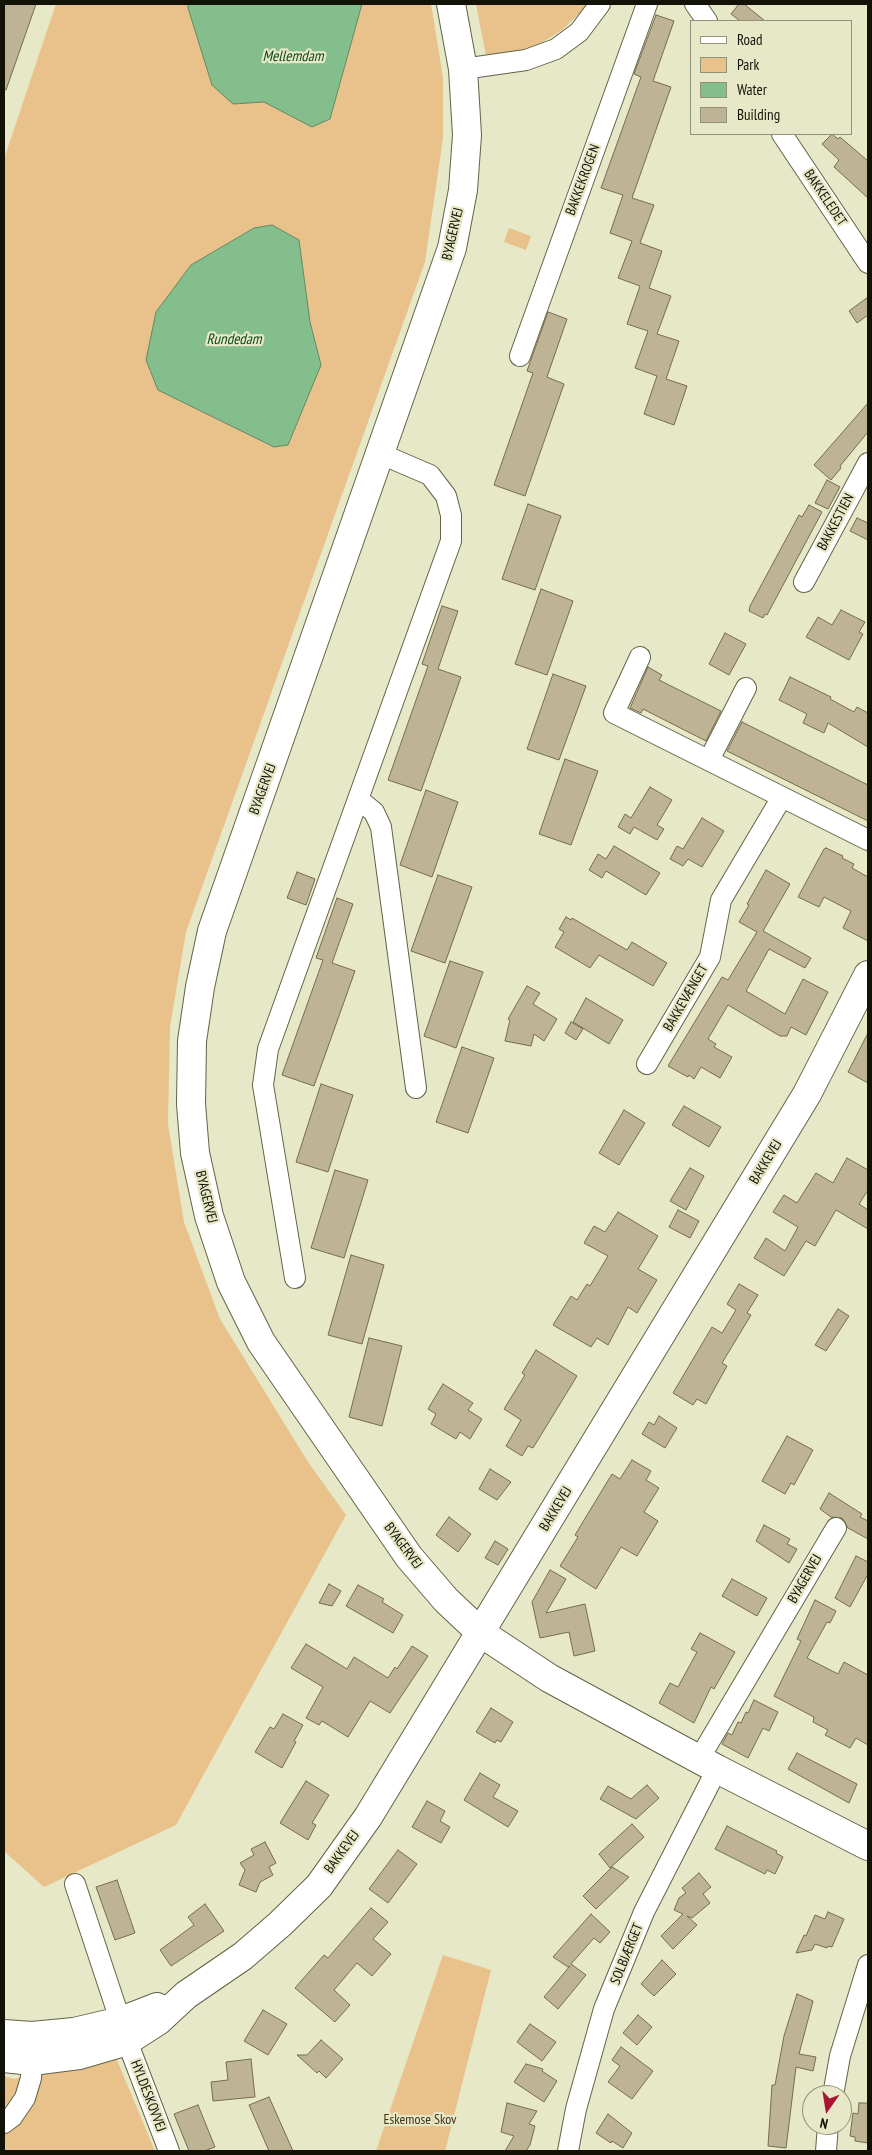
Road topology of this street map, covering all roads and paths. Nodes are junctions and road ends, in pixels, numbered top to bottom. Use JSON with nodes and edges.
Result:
{"nodes":[{"id":1,"x":452,"y":4,"type":"edge"},
{"id":2,"x":600,"y":4,"type":"edge"},
{"id":3,"x":647,"y":4,"type":"edge"},
{"id":4,"x":695,"y":4,"type":"edge"},
{"id":5,"x":706,"y":20,"type":"edge"},
{"id":6,"x":463,"y":69,"type":"junction"},
{"id":7,"x":783,"y":135,"type":"edge"},
{"id":8,"x":868,"y":263,"type":"edge"},
{"id":9,"x":520,"y":356,"type":"dead end"},
{"id":10,"x":381,"y":454,"type":"junction"},
{"id":11,"x":868,"y":463,"type":"edge"},
{"id":12,"x":804,"y":582,"type":"dead end"},
{"id":13,"x":640,"y":657,"type":"dead end"},
{"id":14,"x":746,"y":688,"type":"dead end"},
{"id":15,"x":709,"y":760,"type":"junction"},
{"id":16,"x":782,"y":797,"type":"junction"},
{"id":17,"x":358,"y":799,"type":"junction"},
{"id":18,"x":868,"y":840,"type":"edge"},
{"id":19,"x":868,"y":975,"type":"edge"},
{"id":20,"x":647,"y":1064,"type":"dead end"},
{"id":21,"x":416,"y":1088,"type":"dead end"},
{"id":22,"x":295,"y":1278,"type":"dead end"},
{"id":23,"x":836,"y":1528,"type":"dead end"},
{"id":24,"x":481,"y":1633,"type":"junction"},
{"id":25,"x":708,"y":1764,"type":"junction"},
{"id":26,"x":868,"y":1846,"type":"edge"},
{"id":27,"x":75,"y":1884,"type":"dead end"},
{"id":28,"x":868,"y":1965,"type":"edge"},
{"id":29,"x":124,"y":2031,"type":"junction"},
{"id":30,"x":4,"y":2034,"type":"edge"},
{"id":31,"x":32,"y":2049,"type":"junction"},
{"id":32,"x":4,"y":2058,"type":"edge"},
{"id":33,"x":835,"y":2085,"type":"edge"},
{"id":34,"x":4,"y":2123,"type":"edge"},
{"id":35,"x":827,"y":2135,"type":"edge"},
{"id":36,"x":169,"y":2151,"type":"edge"},
{"id":37,"x":568,"y":2151,"type":"edge"},
{"id":38,"x":826,"y":2151,"type":"edge"}],
"edges":[{"from":1,"to":6,"type":"street","name":"BYAGERVEJ"},
{"from":2,"to":6,"type":"street"},
{"from":3,"to":9,"type":"street","name":"BAKKEKROGEN"},
{"from":4,"to":5,"type":"street"},
{"from":6,"to":10,"type":"street","name":"BYAGERVEJ"},
{"from":7,"to":8,"type":"street","name":"BAKKELEDET"},
{"from":10,"to":17,"type":"street"},
{"from":10,"to":24,"type":"street","name":"BYAGERVEJ"},
{"from":11,"to":12,"type":"street","name":"BAKKESTIEN"},
{"from":13,"to":15,"type":"street"},
{"from":14,"to":15,"type":"street"},
{"from":15,"to":16,"type":"street"},
{"from":16,"to":18,"type":"street"},
{"from":16,"to":20,"type":"street","name":"BAKKEVÆNGET"},
{"from":17,"to":21,"type":"street"},
{"from":17,"to":22,"type":"street"},
{"from":19,"to":24,"type":"street","name":"BAKKEVEJ"},
{"from":23,"to":25,"type":"street","name":"BYAGERVEJ"},
{"from":24,"to":25,"type":"street","name":"BYAGERVEJ"},
{"from":24,"to":29,"type":"street","name":"BAKKEVEJ"},
{"from":25,"to":26,"type":"street","name":"BYAGERVEJ"},
{"from":25,"to":37,"type":"street","name":"SOLBJÆRGET"},
{"from":27,"to":29,"type":"street"},
{"from":28,"to":33,"type":"street"},
{"from":29,"to":31,"type":"street","name":"BAKKEVEJ"},
{"from":29,"to":36,"type":"street","name":"HYLDESKOVVEJ"},
{"from":30,"to":31,"type":"street"},
{"from":31,"to":32,"type":"street"},
{"from":31,"to":34,"type":"street"},
{"from":35,"to":38,"type":"street"}]}
